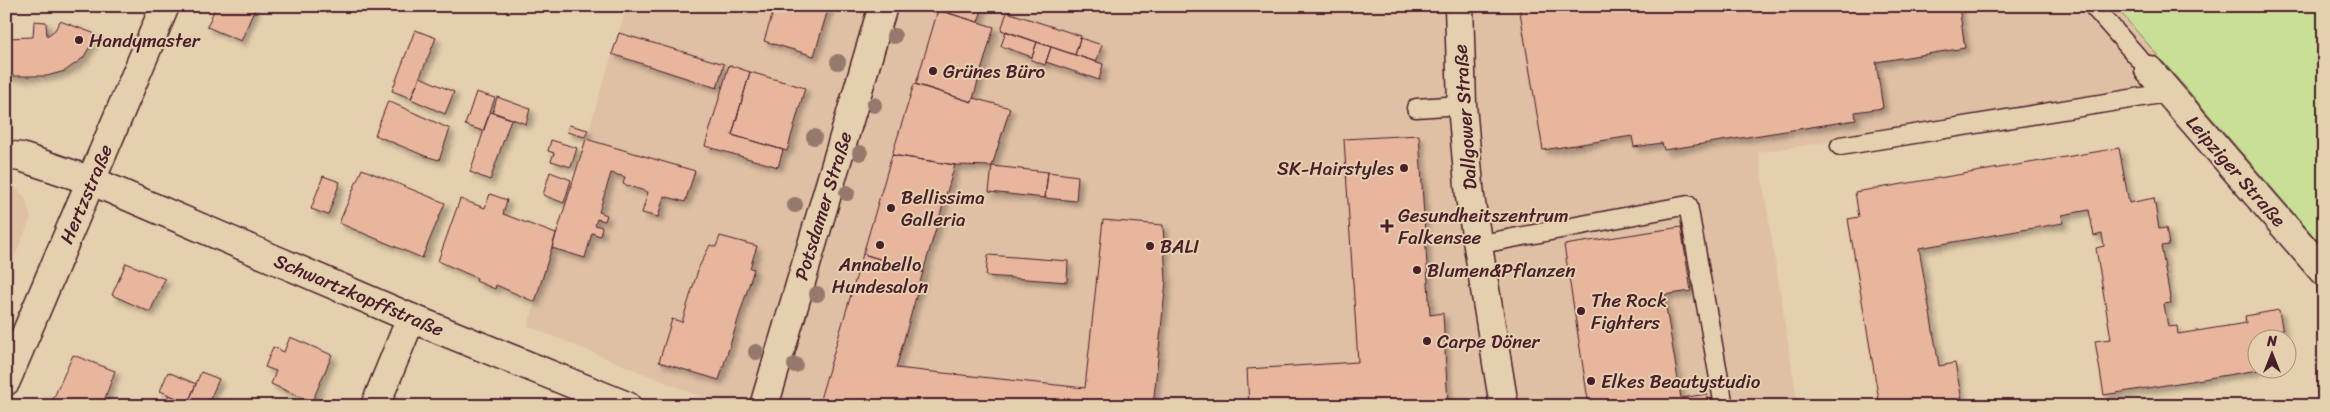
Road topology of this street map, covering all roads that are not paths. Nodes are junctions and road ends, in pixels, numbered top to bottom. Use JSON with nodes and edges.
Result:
{"nodes":[{"id":1,"x":165,"y":6,"type":"edge"},
{"id":2,"x":883,"y":6,"type":"edge"},
{"id":3,"x":1459,"y":6,"type":"edge"},
{"id":4,"x":2093,"y":6,"type":"edge"},
{"id":5,"x":2148,"y":70,"type":"joint"},
{"id":6,"x":2167,"y":93,"type":"junction"},
{"id":7,"x":1462,"y":106,"type":"junction"},
{"id":8,"x":1416,"y":108,"type":"dead end"},
{"id":9,"x":1840,"y":146,"type":"dead end"},
{"id":10,"x":6,"y":155,"type":"edge"},
{"id":11,"x":92,"y":181,"type":"junction"},
{"id":12,"x":1476,"y":245,"type":"junction"},
{"id":13,"x":2324,"y":272,"type":"edge"},
{"id":14,"x":411,"y":318,"type":"junction"},
{"id":15,"x":6,"y":381,"type":"edge"},
{"id":16,"x":625,"y":405,"type":"edge"},
{"id":17,"x":375,"y":406,"type":"edge"},
{"id":18,"x":764,"y":406,"type":"edge"},
{"id":19,"x":1504,"y":406,"type":"edge"},
{"id":20,"x":1724,"y":406,"type":"edge"}],
"edges":[{"from":1,"to":11,"type":"street","name":"Hertzstraße"},
{"from":2,"to":18,"type":"street","name":"Potsdamer Straße"},
{"from":3,"to":7,"type":"street","name":"Dallgower Straße"},
{"from":4,"to":5,"type":"lane"},
{"from":5,"to":6,"type":"street","name":"Leipziger Straße"},
{"from":6,"to":9,"type":"lane"},
{"from":6,"to":13,"type":"street","name":"Leipziger Straße"},
{"from":7,"to":8,"type":"lane"},
{"from":7,"to":12,"type":"street","name":"Dallgower Straße"},
{"from":10,"to":11,"type":"street","name":"Schwartzkopffstraße"},
{"from":11,"to":14,"type":"street","name":"Schwartzkopffstraße"},
{"from":11,"to":15,"type":"street","name":"Hertzstraße"},
{"from":12,"to":19,"type":"street","name":"Dallgower Straße"},
{"from":12,"to":20,"type":"lane"},
{"from":14,"to":16,"type":"street","name":"Schwartzkopffstraße"},
{"from":14,"to":17,"type":"street"}]}
